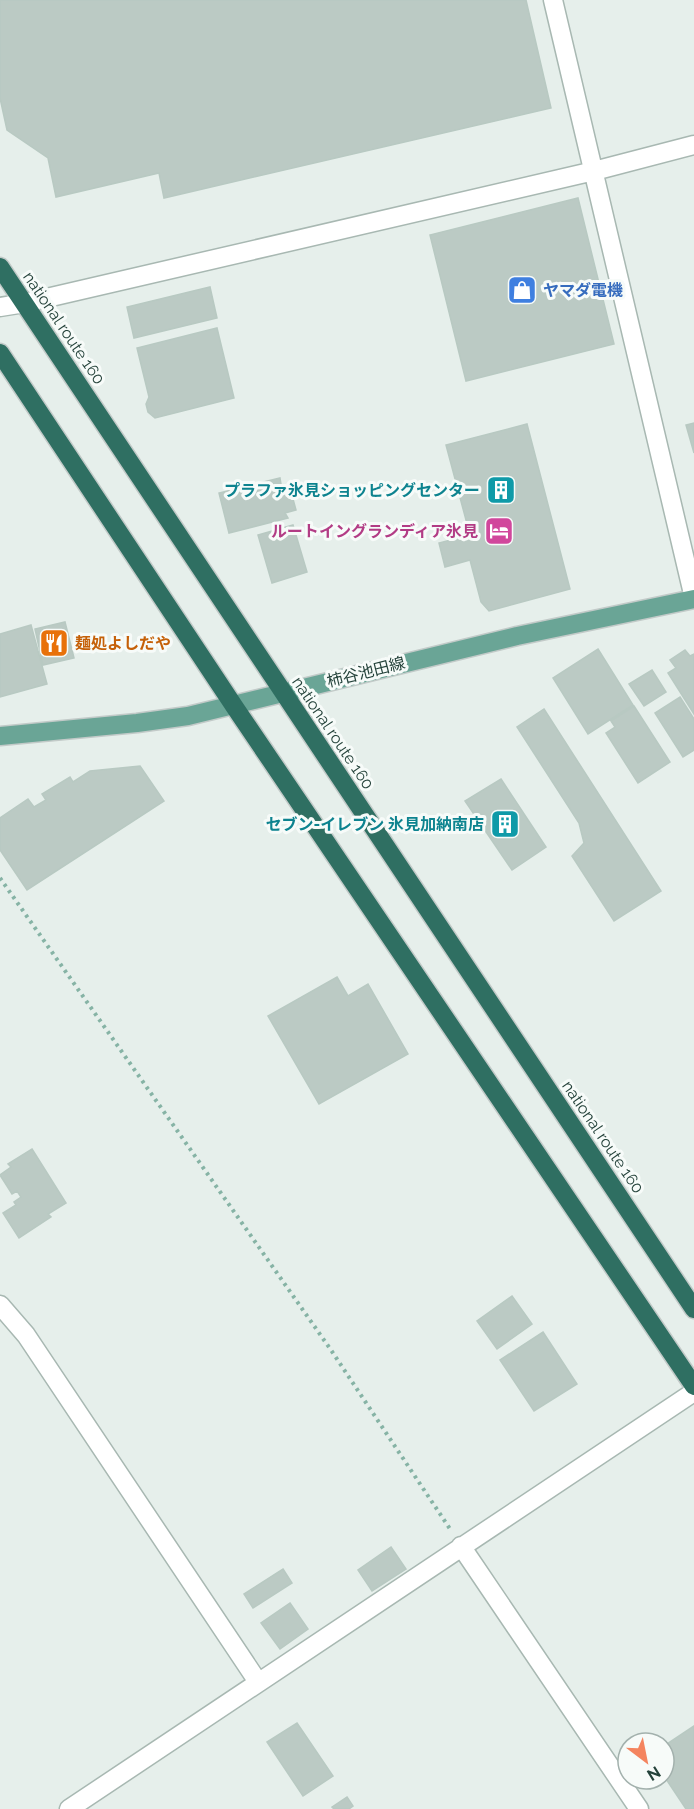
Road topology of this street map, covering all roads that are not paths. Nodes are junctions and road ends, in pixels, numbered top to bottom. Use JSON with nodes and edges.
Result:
{"nodes":[{"id":1,"x":553,"y":0,"type":"edge"},
{"id":2,"x":694,"y":145,"type":"edge"},
{"id":3,"x":594,"y":171,"type":"junction"},
{"id":4,"x":0,"y":267,"type":"edge"},
{"id":5,"x":25,"y":303,"type":"junction"},
{"id":6,"x":0,"y":307,"type":"edge"},
{"id":7,"x":0,"y":353,"type":"edge"},
{"id":8,"x":694,"y":599,"type":"edge"},
{"id":9,"x":283,"y":693,"type":"junction"},
{"id":10,"x":234,"y":706,"type":"junction"},
{"id":11,"x":0,"y":736,"type":"edge"},
{"id":12,"x":0,"y":1305,"type":"edge"},
{"id":13,"x":694,"y":1309,"type":"edge"},
{"id":14,"x":694,"y":1386,"type":"edge"},
{"id":15,"x":694,"y":1392,"type":"edge"},
{"id":16,"x":461,"y":1546,"type":"junction"},
{"id":17,"x":258,"y":1682,"type":"junction"},
{"id":18,"x":69,"y":1809,"type":"edge"},
{"id":19,"x":639,"y":1809,"type":"edge"}],
"edges":[{"from":1,"to":3,"type":"street"},
{"from":2,"to":3,"type":"street"},
{"from":3,"to":5,"type":"street"},
{"from":3,"to":8,"type":"street"},
{"from":4,"to":5,"type":"highway","name":"national route 160"},
{"from":5,"to":6,"type":"street"},
{"from":5,"to":9,"type":"highway","name":"national route 160"},
{"from":7,"to":10,"type":"highway"},
{"from":8,"to":9,"type":"main road","name":"柿谷池田線"},
{"from":9,"to":10,"type":"main road","name":"柿谷池田線"},
{"from":9,"to":13,"type":"highway","name":"national route 160"},
{"from":10,"to":11,"type":"main road","name":"柿谷池田線"},
{"from":10,"to":14,"type":"highway"},
{"from":12,"to":17,"type":"street"},
{"from":15,"to":16,"type":"street"},
{"from":16,"to":17,"type":"street"},
{"from":16,"to":19,"type":"street"},
{"from":17,"to":18,"type":"street"}]}
